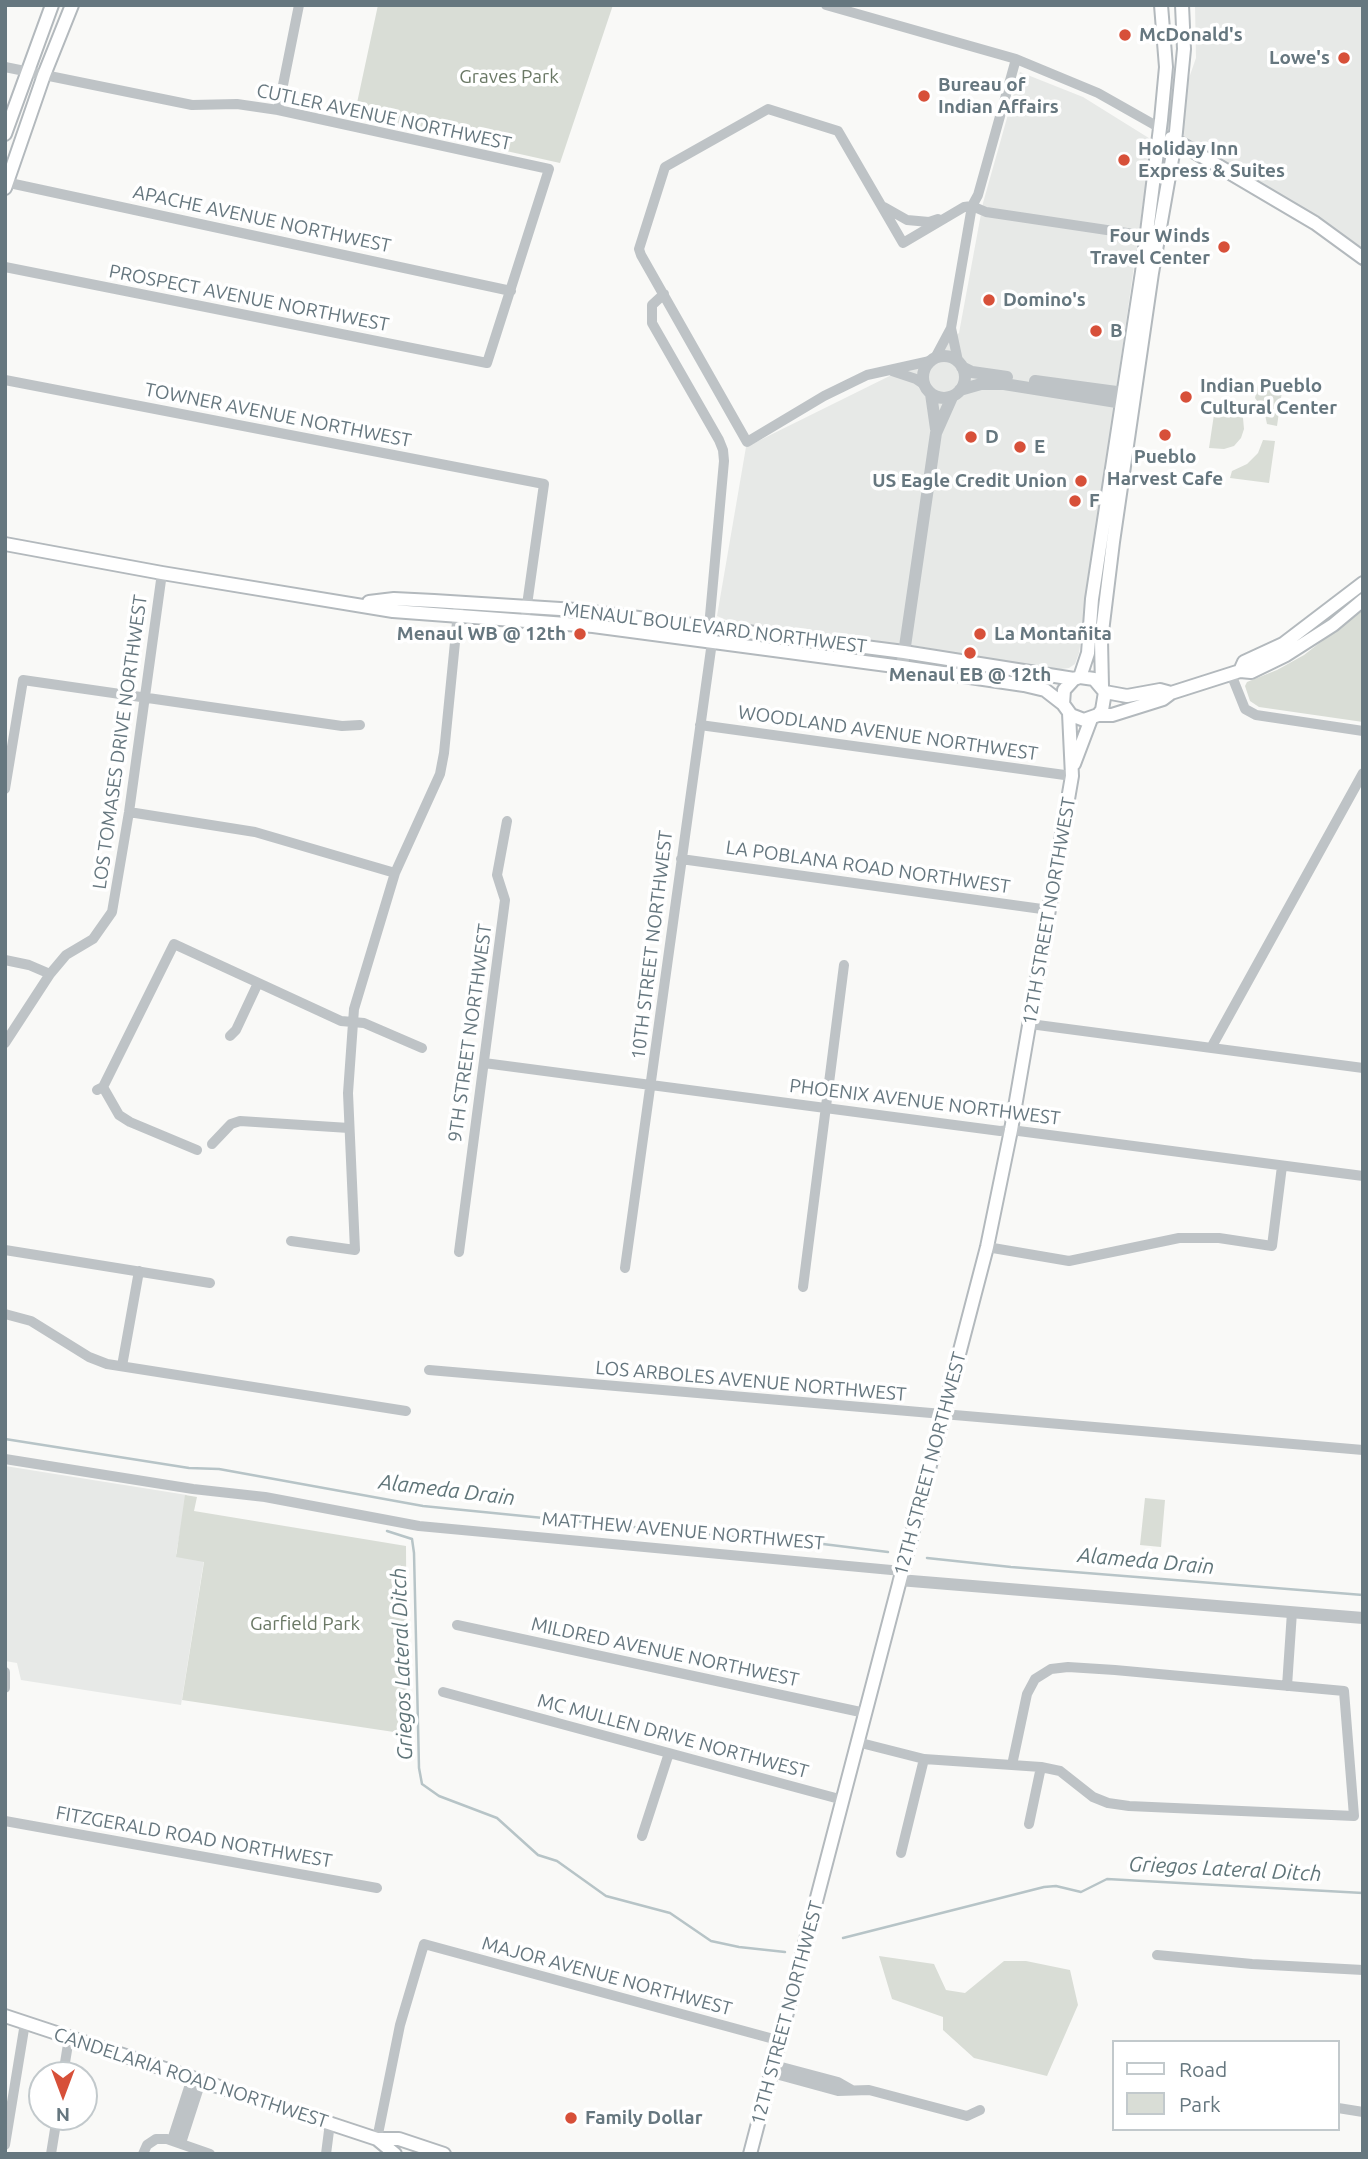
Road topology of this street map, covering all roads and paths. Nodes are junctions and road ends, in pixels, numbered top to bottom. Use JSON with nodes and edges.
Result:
{"nodes":[{"id":1,"x":52,"y":5,"type":"edge"},
{"id":2,"x":72,"y":5,"type":"edge"},
{"id":3,"x":299,"y":5,"type":"edge"},
{"id":4,"x":826,"y":5,"type":"edge"},
{"id":5,"x":1161,"y":5,"type":"edge"},
{"id":6,"x":1182,"y":5,"type":"edge"},
{"id":7,"x":1016,"y":59,"type":"junction"},
{"id":8,"x":5,"y":68,"type":"edge"},
{"id":9,"x":27,"y":72,"type":"junction"},
{"id":10,"x":44,"y":75,"type":"junction"},
{"id":11,"x":278,"y":110,"type":"junction"},
{"id":12,"x":1160,"y":128,"type":"junction"},
{"id":13,"x":5,"y":134,"type":"edge"},
{"id":14,"x":1175,"y":142,"type":"junction"},
{"id":15,"x":6,"y":184,"type":"edge"},
{"id":16,"x":881,"y":206,"type":"junction"},
{"id":17,"x":972,"y":206,"type":"junction"},
{"id":18,"x":946,"y":218,"type":"junction"},
{"id":19,"x":1147,"y":236,"type":"junction"},
{"id":20,"x":1363,"y":258,"type":"edge"},
{"id":21,"x":5,"y":267,"type":"edge"},
{"id":22,"x":511,"y":291,"type":"junction"},
{"id":23,"x":664,"y":295,"type":"junction"},
{"id":24,"x":951,"y":328,"type":"junction"},
{"id":25,"x":933,"y":360,"type":"junction"},
{"id":26,"x":960,"y":364,"type":"junction"},
{"id":27,"x":888,"y":370,"type":"junction"},
{"id":28,"x":5,"y":380,"type":"edge"},
{"id":29,"x":928,"y":390,"type":"junction"},
{"id":30,"x":956,"y":393,"type":"junction"},
{"id":31,"x":1127,"y":398,"type":"junction"},
{"id":32,"x":936,"y":433,"type":"junction"},
{"id":33,"x":5,"y":544,"type":"edge"},
{"id":34,"x":162,"y":573,"type":"junction"},
{"id":35,"x":1363,"y":583,"type":"edge"},
{"id":36,"x":1363,"y":600,"type":"edge"},
{"id":37,"x":527,"y":606,"type":"junction"},
{"id":38,"x":458,"y":609,"type":"junction"},
{"id":39,"x":525,"y":620,"type":"junction"},
{"id":40,"x":709,"y":627,"type":"junction"},
{"id":41,"x":712,"y":642,"type":"junction"},
{"id":42,"x":904,"y":652,"type":"junction"},
{"id":43,"x":902,"y":667,"type":"junction"},
{"id":44,"x":1235,"y":673,"type":"junction"},
{"id":45,"x":1077,"y":678,"type":"junction"},
{"id":46,"x":1104,"y":689,"type":"junction"},
{"id":47,"x":1171,"y":693,"type":"junction"},
{"id":48,"x":144,"y":696,"type":"junction"},
{"id":49,"x":1066,"y":708,"type":"junction"},
{"id":50,"x":1095,"y":717,"type":"junction"},
{"id":51,"x":360,"y":725,"type":"dead end"},
{"id":52,"x":700,"y":725,"type":"junction"},
{"id":53,"x":1363,"y":731,"type":"edge"},
{"id":54,"x":1072,"y":772,"type":"junction"},
{"id":55,"x":1363,"y":773,"type":"edge"},
{"id":56,"x":5,"y":789,"type":"edge"},
{"id":57,"x":129,"y":812,"type":"junction"},
{"id":58,"x":507,"y":821,"type":"dead end"},
{"id":59,"x":681,"y":859,"type":"junction"},
{"id":60,"x":395,"y":873,"type":"junction"},
{"id":61,"x":1049,"y":910,"type":"junction"},
{"id":62,"x":5,"y":960,"type":"edge"},
{"id":63,"x":844,"y":965,"type":"dead end"},
{"id":64,"x":50,"y":974,"type":"junction"},
{"id":65,"x":258,"y":983,"type":"junction"},
{"id":66,"x":352,"y":1022,"type":"junction"},
{"id":67,"x":1030,"y":1024,"type":"junction"},
{"id":68,"x":230,"y":1036,"type":"dead end"},
{"id":69,"x":5,"y":1043,"type":"edge"},
{"id":70,"x":422,"y":1048,"type":"dead end"},
{"id":71,"x":1211,"y":1048,"type":"junction"},
{"id":72,"x":484,"y":1063,"type":"junction"},
{"id":73,"x":1363,"y":1068,"type":"edge"},
{"id":74,"x":652,"y":1084,"type":"junction"},
{"id":75,"x":826,"y":1108,"type":"junction"},
{"id":76,"x":349,"y":1128,"type":"junction"},
{"id":77,"x":1011,"y":1130,"type":"junction"},
{"id":78,"x":212,"y":1144,"type":"dead end"},
{"id":79,"x":197,"y":1150,"type":"dead end"},
{"id":80,"x":1282,"y":1166,"type":"junction"},
{"id":81,"x":1363,"y":1176,"type":"edge"},
{"id":82,"x":291,"y":1241,"type":"dead end"},
{"id":83,"x":987,"y":1247,"type":"junction"},
{"id":84,"x":5,"y":1250,"type":"edge"},
{"id":85,"x":459,"y":1252,"type":"dead end"},
{"id":86,"x":625,"y":1268,"type":"dead end"},
{"id":87,"x":139,"y":1270,"type":"junction"},
{"id":88,"x":210,"y":1283,"type":"dead end"},
{"id":89,"x":803,"y":1287,"type":"dead end"},
{"id":90,"x":5,"y":1314,"type":"edge"},
{"id":91,"x":122,"y":1366,"type":"junction"},
{"id":92,"x":429,"y":1370,"type":"dead end"},
{"id":93,"x":406,"y":1411,"type":"dead end"},
{"id":94,"x":943,"y":1415,"type":"junction"},
{"id":95,"x":1363,"y":1450,"type":"edge"},
{"id":96,"x":5,"y":1459,"type":"edge"},
{"id":97,"x":901,"y":1575,"type":"junction"},
{"id":98,"x":1292,"y":1612,"type":"junction"},
{"id":99,"x":1363,"y":1619,"type":"edge"},
{"id":100,"x":457,"y":1625,"type":"dead end"},
{"id":101,"x":6,"y":1672,"type":"edge"},
{"id":102,"x":1287,"y":1686,"type":"junction"},
{"id":103,"x":5,"y":1688,"type":"edge"},
{"id":104,"x":443,"y":1692,"type":"dead end"},
{"id":105,"x":865,"y":1713,"type":"junction"},
{"id":106,"x":857,"y":1742,"type":"junction"},
{"id":107,"x":669,"y":1753,"type":"junction"},
{"id":108,"x":924,"y":1759,"type":"junction"},
{"id":109,"x":1012,"y":1765,"type":"junction"},
{"id":110,"x":1041,"y":1767,"type":"junction"},
{"id":111,"x":843,"y":1800,"type":"junction"},
{"id":112,"x":5,"y":1821,"type":"edge"},
{"id":113,"x":1029,"y":1824,"type":"dead end"},
{"id":114,"x":642,"y":1836,"type":"dead end"},
{"id":115,"x":901,"y":1853,"type":"dead end"},
{"id":116,"x":377,"y":1888,"type":"dead end"},
{"id":117,"x":1157,"y":1955,"type":"dead end"},
{"id":118,"x":1363,"y":1970,"type":"edge"},
{"id":119,"x":5,"y":2016,"type":"edge"},
{"id":120,"x":25,"y":2023,"type":"junction"},
{"id":121,"x":69,"y":2038,"type":"junction"},
{"id":122,"x":781,"y":2041,"type":"junction"},
{"id":123,"x":65,"y":2061,"type":"edge"},
{"id":124,"x":773,"y":2069,"type":"junction"},
{"id":125,"x":197,"y":2079,"type":"junction"},
{"id":126,"x":1340,"y":2108,"type":"edge"},
{"id":127,"x":980,"y":2110,"type":"dead end"},
{"id":128,"x":1363,"y":2112,"type":"edge"},
{"id":129,"x":330,"y":2123,"type":"junction"},
{"id":130,"x":55,"y":2131,"type":"edge"},
{"id":131,"x":377,"y":2139,"type":"junction"},
{"id":132,"x":176,"y":2142,"type":"junction"},
{"id":133,"x":5,"y":2146,"type":"edge"},
{"id":134,"x":51,"y":2154,"type":"edge"},
{"id":135,"x":143,"y":2154,"type":"edge"},
{"id":136,"x":210,"y":2154,"type":"edge"},
{"id":137,"x":326,"y":2154,"type":"edge"},
{"id":138,"x":396,"y":2154,"type":"edge"},
{"id":139,"x":444,"y":2154,"type":"edge"},
{"id":140,"x":750,"y":2154,"type":"edge"}],
"edges":[{"from":1,"to":9,"type":"main road"},
{"from":2,"to":10,"type":"main road"},
{"from":3,"to":11,"type":"street"},
{"from":4,"to":7,"type":"street"},
{"from":5,"to":12,"type":"main road"},
{"from":6,"to":14,"type":"main road"},
{"from":7,"to":12,"type":"street"},
{"from":7,"to":17,"type":"street"},
{"from":8,"to":9,"type":"street","name":"CUTLER AVENUE NORTHWEST"},
{"from":9,"to":10,"type":"street","name":"CUTLER AVENUE NORTHWEST"},
{"from":9,"to":13,"type":"main road"},
{"from":10,"to":11,"type":"street","name":"CUTLER AVENUE NORTHWEST"},
{"from":10,"to":15,"type":"main road"},
{"from":11,"to":22,"type":"street","name":"CUTLER AVENUE NORTHWEST"},
{"from":12,"to":14,"type":"main road"},
{"from":12,"to":19,"type":"main road"},
{"from":14,"to":20,"type":"main road"},
{"from":14,"to":31,"type":"main road"},
{"from":15,"to":22,"type":"street","name":"APACHE AVENUE NORTHWEST"},
{"from":16,"to":18,"type":"street"},
{"from":16,"to":18,"type":"street"},
{"from":16,"to":23,"type":"street"},
{"from":17,"to":18,"type":"street"},
{"from":17,"to":19,"type":"street"},
{"from":17,"to":24,"type":"street"},
{"from":19,"to":31,"type":"main road"},
{"from":21,"to":22,"type":"street","name":"PROSPECT AVENUE NORTHWEST"},
{"from":23,"to":27,"type":"street"},
{"from":23,"to":40,"type":"street","name":"10TH STREET NORTHWEST"},
{"from":24,"to":25,"type":"street"},
{"from":24,"to":26,"type":"street"},
{"from":25,"to":26,"type":"street"},
{"from":25,"to":27,"type":"street"},
{"from":25,"to":29,"type":"street"},
{"from":26,"to":30,"type":"street"},
{"from":26,"to":31,"type":"street"},
{"from":27,"to":29,"type":"street"},
{"from":28,"to":37,"type":"street","name":"TOWNER AVENUE NORTHWEST"},
{"from":29,"to":30,"type":"street"},
{"from":29,"to":32,"type":"street"},
{"from":30,"to":31,"type":"street"},
{"from":30,"to":32,"type":"street"},
{"from":31,"to":45,"type":"main road"},
{"from":31,"to":46,"type":"main road"},
{"from":32,"to":42,"type":"street"},
{"from":33,"to":34,"type":"main road","name":"MENAUL BOULEVARD NORTHWEST"},
{"from":34,"to":38,"type":"main road","name":"MENAUL BOULEVARD NORTHWEST"},
{"from":34,"to":48,"type":"street","name":"LOS TOMASES DRIVE NORTHWEST"},
{"from":35,"to":44,"type":"main road"},
{"from":36,"to":44,"type":"main road"},
{"from":37,"to":38,"type":"main road","name":"MENAUL BOULEVARD NORTHWEST"},
{"from":37,"to":39,"type":"street"},
{"from":37,"to":40,"type":"main road","name":"MENAUL BOULEVARD NORTHWEST"},
{"from":38,"to":39,"type":"main road","name":"MENAUL BOULEVARD NORTHWEST"},
{"from":38,"to":60,"type":"street"},
{"from":39,"to":41,"type":"main road","name":"MENAUL BOULEVARD NORTHWEST"},
{"from":40,"to":41,"type":"street","name":"10TH STREET NORTHWEST"},
{"from":40,"to":42,"type":"main road","name":"MENAUL BOULEVARD NORTHWEST"},
{"from":41,"to":43,"type":"main road","name":"MENAUL BOULEVARD NORTHWEST"},
{"from":41,"to":52,"type":"street","name":"10TH STREET NORTHWEST"},
{"from":42,"to":43,"type":"street"},
{"from":42,"to":45,"type":"main road","name":"MENAUL BOULEVARD NORTHWEST"},
{"from":43,"to":49,"type":"main road","name":"MENAUL BOULEVARD NORTHWEST"},
{"from":44,"to":47,"type":"main road"},
{"from":44,"to":53,"type":"street"},
{"from":45,"to":46,"type":"main road"},
{"from":45,"to":49,"type":"main road"},
{"from":46,"to":47,"type":"main road"},
{"from":46,"to":50,"type":"main road"},
{"from":47,"to":50,"type":"main road"},
{"from":48,"to":51,"type":"street"},
{"from":48,"to":56,"type":"street"},
{"from":48,"to":57,"type":"street","name":"LOS TOMASES DRIVE NORTHWEST"},
{"from":49,"to":50,"type":"main road"},
{"from":49,"to":54,"type":"main road","name":"12TH STREET NORTHWEST"},
{"from":50,"to":54,"type":"main road","name":"12TH STREET NORTHWEST"},
{"from":52,"to":54,"type":"street","name":"WOODLAND AVENUE NORTHWEST"},
{"from":52,"to":59,"type":"street","name":"10TH STREET NORTHWEST"},
{"from":54,"to":61,"type":"main road","name":"12TH STREET NORTHWEST"},
{"from":55,"to":71,"type":"street"},
{"from":57,"to":60,"type":"street"},
{"from":57,"to":64,"type":"street","name":"LOS TOMASES DRIVE NORTHWEST"},
{"from":58,"to":72,"type":"street","name":"9TH STREET NORTHWEST"},
{"from":59,"to":61,"type":"street","name":"LA POBLANA ROAD NORTHWEST"},
{"from":59,"to":74,"type":"street","name":"10TH STREET NORTHWEST"},
{"from":60,"to":66,"type":"street"},
{"from":61,"to":67,"type":"main road","name":"12TH STREET NORTHWEST"},
{"from":62,"to":64,"type":"street"},
{"from":63,"to":75,"type":"street"},
{"from":64,"to":69,"type":"street","name":"LOS TOMASES DRIVE NORTHWEST"},
{"from":65,"to":66,"type":"street"},
{"from":65,"to":68,"type":"street"},
{"from":65,"to":79,"type":"street"},
{"from":66,"to":70,"type":"street"},
{"from":66,"to":76,"type":"street"},
{"from":67,"to":71,"type":"street"},
{"from":67,"to":77,"type":"main road","name":"12TH STREET NORTHWEST"},
{"from":71,"to":73,"type":"street"},
{"from":72,"to":74,"type":"street","name":"PHOENIX AVENUE NORTHWEST"},
{"from":72,"to":85,"type":"street","name":"9TH STREET NORTHWEST"},
{"from":74,"to":75,"type":"street","name":"PHOENIX AVENUE NORTHWEST"},
{"from":74,"to":86,"type":"street","name":"10TH STREET NORTHWEST"},
{"from":75,"to":77,"type":"street","name":"PHOENIX AVENUE NORTHWEST"},
{"from":75,"to":89,"type":"street"},
{"from":76,"to":78,"type":"street"},
{"from":76,"to":82,"type":"street"},
{"from":77,"to":80,"type":"street","name":"PHOENIX AVENUE NORTHWEST"},
{"from":77,"to":83,"type":"main road","name":"12TH STREET NORTHWEST"},
{"from":80,"to":81,"type":"street","name":"PHOENIX AVENUE NORTHWEST"},
{"from":80,"to":83,"type":"street"},
{"from":83,"to":94,"type":"main road","name":"12TH STREET NORTHWEST"},
{"from":84,"to":87,"type":"street"},
{"from":87,"to":88,"type":"street"},
{"from":87,"to":91,"type":"street"},
{"from":90,"to":91,"type":"street"},
{"from":91,"to":93,"type":"street"},
{"from":92,"to":94,"type":"street","name":"LOS ARBOLES AVENUE NORTHWEST"},
{"from":94,"to":95,"type":"street","name":"LOS ARBOLES AVENUE NORTHWEST"},
{"from":94,"to":97,"type":"main road","name":"12TH STREET NORTHWEST"},
{"from":96,"to":97,"type":"street","name":"MATTHEW AVENUE NORTHWEST"},
{"from":97,"to":98,"type":"street","name":"MATTHEW AVENUE NORTHWEST"},
{"from":97,"to":105,"type":"main road","name":"12TH STREET NORTHWEST"},
{"from":98,"to":99,"type":"street","name":"MATTHEW AVENUE NORTHWEST"},
{"from":98,"to":102,"type":"street"},
{"from":100,"to":105,"type":"street","name":"MILDRED AVENUE NORTHWEST"},
{"from":101,"to":103,"type":"street"},
{"from":102,"to":109,"type":"street"},
{"from":102,"to":110,"type":"street"},
{"from":104,"to":107,"type":"street","name":"MC MULLEN DRIVE NORTHWEST"},
{"from":105,"to":106,"type":"main road","name":"12TH STREET NORTHWEST"},
{"from":106,"to":108,"type":"street"},
{"from":106,"to":111,"type":"main road","name":"12TH STREET NORTHWEST"},
{"from":107,"to":111,"type":"street","name":"MC MULLEN DRIVE NORTHWEST"},
{"from":107,"to":114,"type":"street"},
{"from":108,"to":109,"type":"street"},
{"from":108,"to":115,"type":"street"},
{"from":109,"to":110,"type":"street"},
{"from":110,"to":113,"type":"street"},
{"from":111,"to":122,"type":"main road","name":"12TH STREET NORTHWEST"},
{"from":112,"to":116,"type":"street","name":"FITZGERALD ROAD NORTHWEST"},
{"from":117,"to":118,"type":"street"},
{"from":119,"to":120,"type":"main road","name":"CANDELARIA ROAD NORTHWEST"},
{"from":120,"to":121,"type":"main road","name":"CANDELARIA ROAD NORTHWEST"},
{"from":120,"to":133,"type":"street"},
{"from":121,"to":123,"type":"street"},
{"from":121,"to":125,"type":"main road","name":"CANDELARIA ROAD NORTHWEST"},
{"from":122,"to":124,"type":"main road","name":"12TH STREET NORTHWEST"},
{"from":122,"to":131,"type":"street","name":"MAJOR AVENUE NORTHWEST"},
{"from":124,"to":127,"type":"street"},
{"from":124,"to":140,"type":"main road","name":"12TH STREET NORTHWEST"},
{"from":125,"to":129,"type":"main road","name":"CANDELARIA ROAD NORTHWEST"},
{"from":125,"to":132,"type":"street"},
{"from":126,"to":128,"type":"street"},
{"from":129,"to":131,"type":"main road","name":"CANDELARIA ROAD NORTHWEST"},
{"from":129,"to":137,"type":"street"},
{"from":130,"to":134,"type":"street"},
{"from":131,"to":138,"type":"main road","name":"CANDELARIA ROAD NORTHWEST"},
{"from":131,"to":139,"type":"main road","name":"CANDELARIA ROAD NORTHWEST"},
{"from":132,"to":135,"type":"street"},
{"from":132,"to":136,"type":"street"}]}
